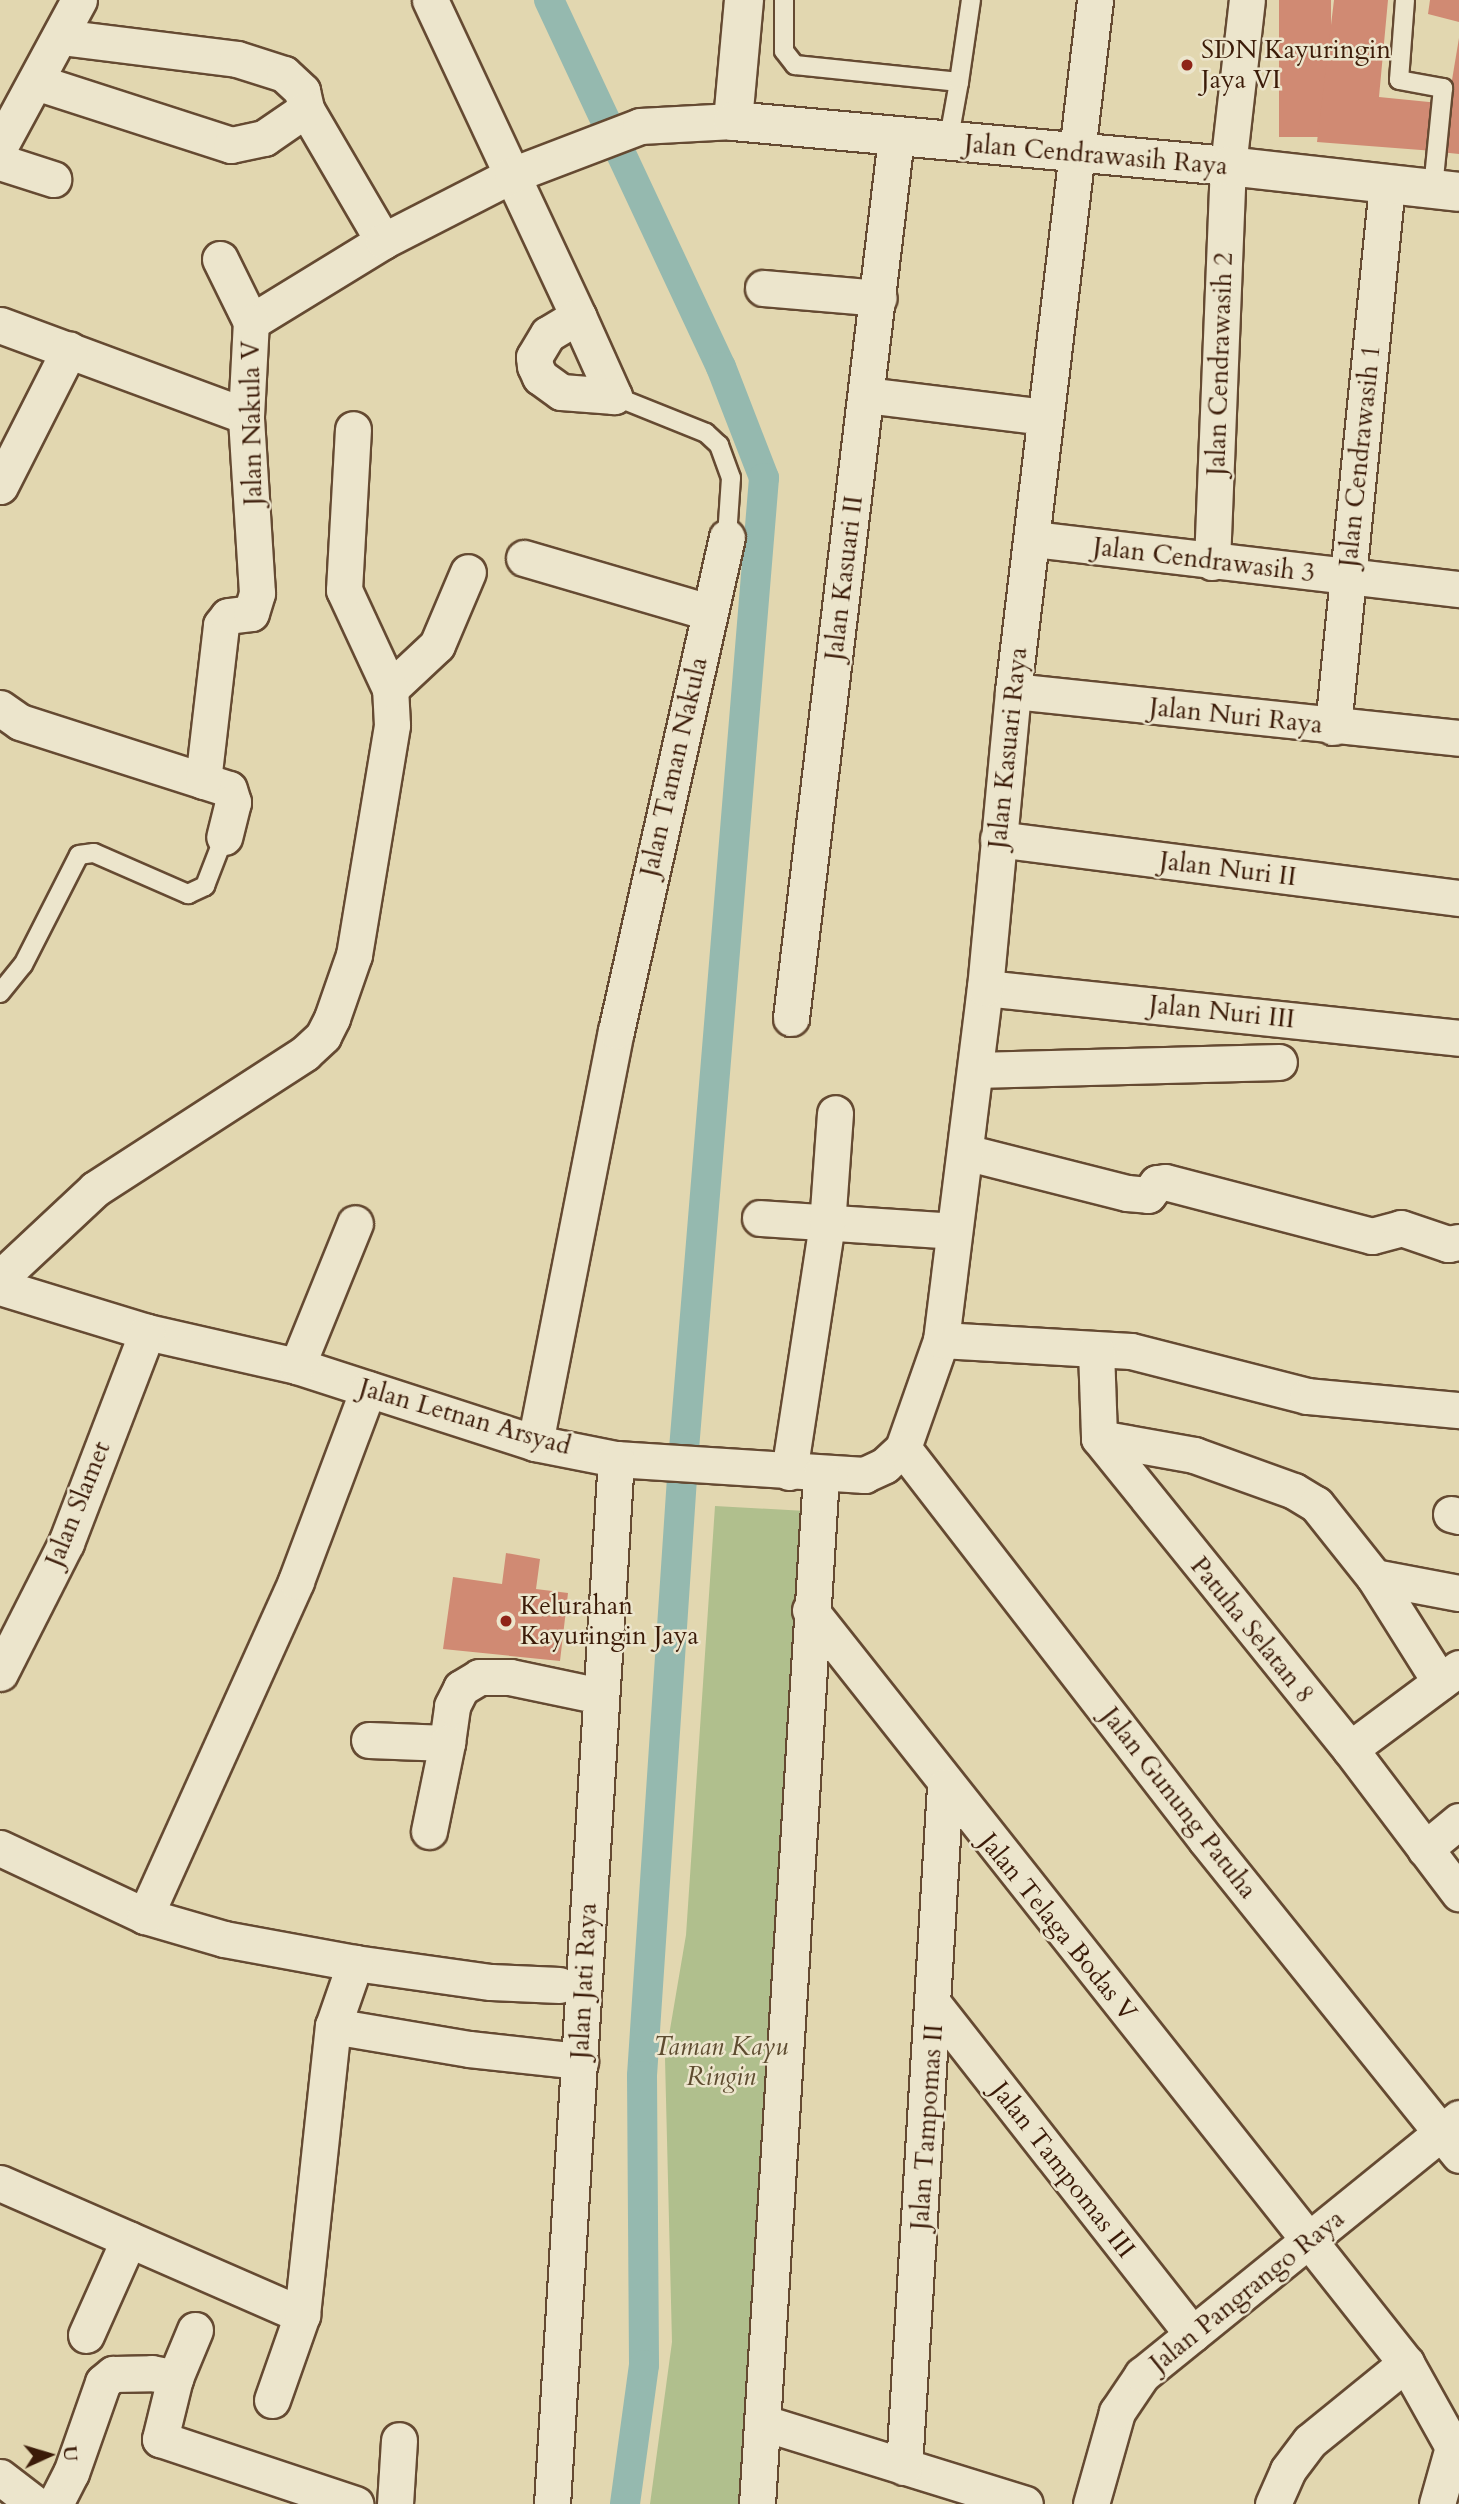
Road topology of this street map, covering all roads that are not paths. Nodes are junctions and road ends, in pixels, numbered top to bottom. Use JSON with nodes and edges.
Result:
{"nodes":[{"id":1,"x":79,"y":0,"type":"edge"},
{"id":2,"x":430,"y":0,"type":"edge"},
{"id":3,"x":744,"y":0,"type":"edge"},
{"id":4,"x":784,"y":0,"type":"edge"},
{"id":5,"x":971,"y":0,"type":"edge"},
{"id":6,"x":1095,"y":0,"type":"edge"},
{"id":7,"x":1247,"y":0,"type":"edge"},
{"id":8,"x":1405,"y":0,"type":"edge"},
{"id":9,"x":61,"y":37,"type":"junction"},
{"id":10,"x":36,"y":82,"type":"junction"},
{"id":11,"x":959,"y":82,"type":"junction"},
{"id":12,"x":306,"y":109,"type":"junction"},
{"id":13,"x":733,"y":121,"type":"junction"},
{"id":14,"x":896,"y":137,"type":"junction"},
{"id":15,"x":948,"y":143,"type":"junction"},
{"id":16,"x":0,"y":146,"type":"edge"},
{"id":17,"x":1078,"y":156,"type":"junction"},
{"id":18,"x":0,"y":162,"type":"edge"},
{"id":19,"x":1228,"y":166,"type":"junction"},
{"id":20,"x":512,"y":175,"type":"junction"},
{"id":21,"x":53,"y":179,"type":"dead end"},
{"id":22,"x":1387,"y":185,"type":"junction"},
{"id":23,"x":1446,"y":191,"type":"edge"},
{"id":24,"x":383,"y":242,"type":"junction"},
{"id":25,"x":220,"y":259,"type":"dead end"},
{"id":26,"x":763,"y":288,"type":"dead end"},
{"id":27,"x":879,"y":298,"type":"junction"},
{"id":28,"x":578,"y":316,"type":"junction"},
{"id":29,"x":251,"y":322,"type":"junction"},
{"id":30,"x":0,"y":325,"type":"edge"},
{"id":31,"x":69,"y":350,"type":"junction"},
{"id":32,"x":866,"y":395,"type":"junction"},
{"id":33,"x":614,"y":396,"type":"junction"},
{"id":34,"x":246,"y":416,"type":"junction"},
{"id":35,"x":1045,"y":417,"type":"junction"},
{"id":36,"x":353,"y":429,"type":"dead end"},
{"id":37,"x":0,"y":486,"type":"edge"},
{"id":38,"x":727,"y":537,"type":"joint"},
{"id":39,"x":1032,"y":539,"type":"junction"},
{"id":40,"x":524,"y":558,"type":"dead end"},
{"id":41,"x":1212,"y":562,"type":"junction"},
{"id":42,"x":468,"y":572,"type":"dead end"},
{"id":43,"x":1348,"y":578,"type":"junction"},
{"id":44,"x":1459,"y":589,"type":"edge"},
{"id":45,"x":709,"y":612,"type":"junction"},
{"id":46,"x":390,"y":689,"type":"junction"},
{"id":47,"x":1013,"y":691,"type":"junction"},
{"id":48,"x":0,"y":708,"type":"edge"},
{"id":49,"x":1333,"y":727,"type":"junction"},
{"id":50,"x":1459,"y":738,"type":"edge"},
{"id":51,"x":203,"y":782,"type":"junction"},
{"id":52,"x":224,"y":838,"type":"joint"},
{"id":53,"x":998,"y":839,"type":"junction"},
{"id":54,"x":1459,"y":898,"type":"edge"},
{"id":55,"x":985,"y":988,"type":"junction"},
{"id":56,"x":0,"y":993,"type":"edge"},
{"id":57,"x":791,"y":1018,"type":"dead end"},
{"id":58,"x":1459,"y":1038,"type":"edge"},
{"id":59,"x":1279,"y":1062,"type":"dead end"},
{"id":60,"x":975,"y":1070,"type":"junction"},
{"id":61,"x":835,"y":1113,"type":"dead end"},
{"id":62,"x":965,"y":1152,"type":"junction"},
{"id":63,"x":760,"y":1218,"type":"dead end"},
{"id":64,"x":355,"y":1223,"type":"dead end"},
{"id":65,"x":827,"y":1225,"type":"junction"},
{"id":66,"x":954,"y":1231,"type":"junction"},
{"id":67,"x":1459,"y":1242,"type":"edge"},
{"id":68,"x":0,"y":1278,"type":"edge"},
{"id":69,"x":0,"y":1287,"type":"edge"},
{"id":70,"x":147,"y":1332,"type":"junction"},
{"id":71,"x":941,"y":1340,"type":"junction"},
{"id":72,"x":1096,"y":1350,"type":"junction"},
{"id":73,"x":297,"y":1366,"type":"junction"},
{"id":74,"x":368,"y":1389,"type":"junction"},
{"id":75,"x":1459,"y":1410,"type":"edge"},
{"id":76,"x":1099,"y":1438,"type":"junction"},
{"id":77,"x":535,"y":1443,"type":"junction"},
{"id":78,"x":903,"y":1448,"type":"junction"},
{"id":79,"x":629,"y":1460,"type":"junction"},
{"id":80,"x":805,"y":1473,"type":"junction"},
{"id":81,"x":1374,"y":1577,"type":"junction"},
{"id":82,"x":1459,"y":1593,"type":"edge"},
{"id":83,"x":810,"y":1610,"type":"junction"},
{"id":84,"x":0,"y":1673,"type":"edge"},
{"id":85,"x":1450,"y":1675,"type":"edge"},
{"id":86,"x":601,"y":1696,"type":"junction"},
{"id":87,"x":369,"y":1740,"type":"dead end"},
{"id":88,"x":447,"y":1744,"type":"junction"},
{"id":89,"x":1350,"y":1749,"type":"junction"},
{"id":90,"x":945,"y":1786,"type":"junction"},
{"id":91,"x":1459,"y":1821,"type":"edge"},
{"id":92,"x":429,"y":1831,"type":"dead end"},
{"id":93,"x":0,"y":1848,"type":"edge"},
{"id":94,"x":1425,"y":1849,"type":"junction"},
{"id":95,"x":1459,"y":1893,"type":"edge"},
{"id":96,"x":145,"y":1916,"type":"junction"},
{"id":97,"x":355,"y":1963,"type":"junction"},
{"id":98,"x":559,"y":1985,"type":"dead end"},
{"id":99,"x":934,"y":2006,"type":"junction"},
{"id":100,"x":333,"y":2025,"type":"junction"},
{"id":101,"x":580,"y":2060,"type":"junction"},
{"id":102,"x":1453,"y":2135,"type":"edge"},
{"id":103,"x":0,"y":2183,"type":"edge"},
{"id":104,"x":129,"y":2239,"type":"junction"},
{"id":105,"x":1309,"y":2242,"type":"junction"},
{"id":106,"x":302,"y":2315,"type":"junction"},
{"id":107,"x":195,"y":2329,"type":"dead end"},
{"id":108,"x":1192,"y":2334,"type":"junction"},
{"id":109,"x":86,"y":2335,"type":"dead end"},
{"id":110,"x":1406,"y":2362,"type":"junction"},
{"id":111,"x":175,"y":2378,"type":"junction"},
{"id":112,"x":272,"y":2400,"type":"dead end"},
{"id":113,"x":764,"y":2423,"type":"junction"},
{"id":114,"x":399,"y":2440,"type":"dead end"},
{"id":115,"x":904,"y":2467,"type":"junction"},
{"id":116,"x":0,"y":2477,"type":"edge"},
{"id":117,"x":35,"y":2504,"type":"edge"},
{"id":118,"x":55,"y":2504,"type":"edge"},
{"id":119,"x":355,"y":2504,"type":"edge"},
{"id":120,"x":396,"y":2504,"type":"edge"},
{"id":121,"x":552,"y":2504,"type":"edge"},
{"id":122,"x":757,"y":2504,"type":"edge"},
{"id":123,"x":1025,"y":2504,"type":"edge"},
{"id":124,"x":1091,"y":2504,"type":"edge"},
{"id":125,"x":1273,"y":2504,"type":"edge"},
{"id":126,"x":1437,"y":2504,"type":"edge"}],
"edges":[{"from":1,"to":9,"type":"street"},
{"from":2,"to":20,"type":"street"},
{"from":3,"to":13,"type":"street"},
{"from":4,"to":11,"type":"lane"},
{"from":5,"to":11,"type":"lane"},
{"from":6,"to":17,"type":"street","name":"Jalan Kasuari Raya"},
{"from":7,"to":19,"type":"street","name":"Jalan Cendrawasih 2"},
{"from":8,"to":23,"type":"lane"},
{"from":9,"to":10,"type":"street"},
{"from":9,"to":12,"type":"street"},
{"from":10,"to":12,"type":"street"},
{"from":10,"to":16,"type":"street"},
{"from":11,"to":15,"type":"lane"},
{"from":12,"to":24,"type":"street"},
{"from":13,"to":14,"type":"street","name":"Jalan Cendrawasih Raya"},
{"from":13,"to":20,"type":"street","name":"Jalan Nakula V"},
{"from":14,"to":15,"type":"street","name":"Jalan Cendrawasih Raya"},
{"from":14,"to":27,"type":"street","name":"Jalan Kasuari II"},
{"from":15,"to":17,"type":"street","name":"Jalan Cendrawasih Raya"},
{"from":17,"to":19,"type":"street","name":"Jalan Cendrawasih Raya"},
{"from":17,"to":35,"type":"street","name":"Jalan Kasuari Raya"},
{"from":18,"to":21,"type":"street"},
{"from":19,"to":22,"type":"street","name":"Jalan Cendrawasih Raya"},
{"from":19,"to":41,"type":"street","name":"Jalan Cendrawasih 2"},
{"from":20,"to":24,"type":"street","name":"Jalan Nakula V"},
{"from":20,"to":28,"type":"street"},
{"from":22,"to":23,"type":"street","name":"Jalan Cendrawasih Raya"},
{"from":22,"to":43,"type":"street","name":"Jalan Cendrawasih 1"},
{"from":24,"to":29,"type":"street","name":"Jalan Nakula V"},
{"from":25,"to":29,"type":"street"},
{"from":26,"to":27,"type":"street"},
{"from":27,"to":32,"type":"street","name":"Jalan Kasuari II"},
{"from":28,"to":33,"type":"street"},
{"from":28,"to":33,"type":"street"},
{"from":29,"to":34,"type":"street","name":"Jalan Nakula V"},
{"from":30,"to":31,"type":"street"},
{"from":31,"to":34,"type":"street"},
{"from":31,"to":37,"type":"street"},
{"from":32,"to":35,"type":"street"},
{"from":32,"to":57,"type":"street","name":"Jalan Kasuari II"},
{"from":33,"to":38,"type":"lane","name":"Jalan Taman Nakula"},
{"from":34,"to":51,"type":"street","name":"Jalan Nakula V"},
{"from":35,"to":39,"type":"street","name":"Jalan Kasuari Raya"},
{"from":36,"to":46,"type":"street"},
{"from":38,"to":45,"type":"street","name":"Jalan Taman Nakula"},
{"from":39,"to":41,"type":"street","name":"Jalan Cendrawasih 3"},
{"from":39,"to":47,"type":"street","name":"Jalan Kasuari Raya"},
{"from":40,"to":45,"type":"street"},
{"from":41,"to":43,"type":"street","name":"Jalan Cendrawasih 3"},
{"from":42,"to":46,"type":"street"},
{"from":43,"to":44,"type":"street","name":"Jalan Cendrawasih 3"},
{"from":43,"to":49,"type":"street","name":"Jalan Cendrawasih 1"},
{"from":45,"to":77,"type":"street","name":"Jalan Taman Nakula"},
{"from":46,"to":68,"type":"street"},
{"from":47,"to":49,"type":"street","name":"Jalan Nuri Raya"},
{"from":47,"to":53,"type":"street","name":"Jalan Kasuari Raya"},
{"from":48,"to":51,"type":"street"},
{"from":49,"to":50,"type":"street","name":"Jalan Nuri Raya"},
{"from":51,"to":52,"type":"street"},
{"from":52,"to":56,"type":"lane"},
{"from":53,"to":54,"type":"street","name":"Jalan Nuri II"},
{"from":53,"to":55,"type":"street","name":"Jalan Kasuari Raya"},
{"from":55,"to":58,"type":"street","name":"Jalan Nuri III"},
{"from":55,"to":60,"type":"street","name":"Jalan Kasuari Raya"},
{"from":59,"to":60,"type":"street"},
{"from":60,"to":62,"type":"street","name":"Jalan Kasuari Raya"},
{"from":61,"to":65,"type":"street"},
{"from":62,"to":66,"type":"street","name":"Jalan Kasuari Raya"},
{"from":62,"to":67,"type":"street"},
{"from":63,"to":65,"type":"street"},
{"from":64,"to":73,"type":"street"},
{"from":65,"to":66,"type":"street"},
{"from":65,"to":80,"type":"street"},
{"from":66,"to":71,"type":"street","name":"Jalan Kasuari Raya"},
{"from":69,"to":70,"type":"street","name":"Jalan Letnan Arsyad"},
{"from":70,"to":73,"type":"street","name":"Jalan Letnan Arsyad"},
{"from":70,"to":84,"type":"street","name":"Jalan Slamet"},
{"from":71,"to":72,"type":"street"},
{"from":71,"to":78,"type":"street"},
{"from":72,"to":75,"type":"street"},
{"from":72,"to":76,"type":"street"},
{"from":73,"to":74,"type":"street","name":"Jalan Letnan Arsyad"},
{"from":74,"to":77,"type":"street","name":"Jalan Letnan Arsyad"},
{"from":74,"to":96,"type":"street"},
{"from":76,"to":81,"type":"street"},
{"from":76,"to":89,"type":"street","name":"Patuha Selatan 8"},
{"from":77,"to":79,"type":"street","name":"Jalan Letnan Arsyad"},
{"from":78,"to":80,"type":"street","name":"Jalan Letnan Arsyad"},
{"from":78,"to":102,"type":"street","name":"Jalan Gunung Patuha"},
{"from":79,"to":80,"type":"street","name":"Jalan Letnan Arsyad"},
{"from":79,"to":86,"type":"street","name":"Jalan Jati Raya"},
{"from":80,"to":83,"type":"street"},
{"from":81,"to":82,"type":"street"},
{"from":81,"to":85,"type":"street"},
{"from":83,"to":90,"type":"street","name":"Jalan Telaga Bodas V"},
{"from":83,"to":113,"type":"street"},
{"from":85,"to":89,"type":"street"},
{"from":86,"to":88,"type":"street"},
{"from":86,"to":101,"type":"street","name":"Jalan Jati Raya"},
{"from":87,"to":88,"type":"street"},
{"from":88,"to":92,"type":"street"},
{"from":89,"to":94,"type":"street","name":"Patuha Selatan 8"},
{"from":90,"to":99,"type":"street","name":"Jalan Tampomas II"},
{"from":90,"to":105,"type":"street","name":"Jalan Telaga Bodas V"},
{"from":91,"to":94,"type":"street"},
{"from":93,"to":96,"type":"street"},
{"from":94,"to":95,"type":"street","name":"Patuha Selatan 8"},
{"from":96,"to":97,"type":"street"},
{"from":97,"to":98,"type":"street"},
{"from":97,"to":100,"type":"street"},
{"from":99,"to":108,"type":"street","name":"Jalan Tampomas III"},
{"from":99,"to":115,"type":"street","name":"Jalan Tampomas II"},
{"from":100,"to":101,"type":"street"},
{"from":100,"to":106,"type":"street"},
{"from":101,"to":121,"type":"street","name":"Jalan Jati Raya"},
{"from":102,"to":105,"type":"street","name":"Jalan Pangrango Raya"},
{"from":103,"to":104,"type":"street"},
{"from":104,"to":106,"type":"street"},
{"from":104,"to":109,"type":"street"},
{"from":105,"to":108,"type":"street","name":"Jalan Pangrango Raya"},
{"from":105,"to":110,"type":"street","name":"Jalan Telaga Bodas V"},
{"from":106,"to":112,"type":"street"},
{"from":107,"to":111,"type":"street"},
{"from":108,"to":124,"type":"street","name":"Jalan Pangrango Raya"},
{"from":110,"to":125,"type":"street"},
{"from":110,"to":126,"type":"street","name":"Jalan Telaga Bodas V"},
{"from":111,"to":118,"type":"street"},
{"from":111,"to":119,"type":"street"},
{"from":113,"to":115,"type":"street"},
{"from":113,"to":122,"type":"street"},
{"from":114,"to":120,"type":"street"},
{"from":115,"to":123,"type":"street"},
{"from":116,"to":117,"type":"street"}]}
